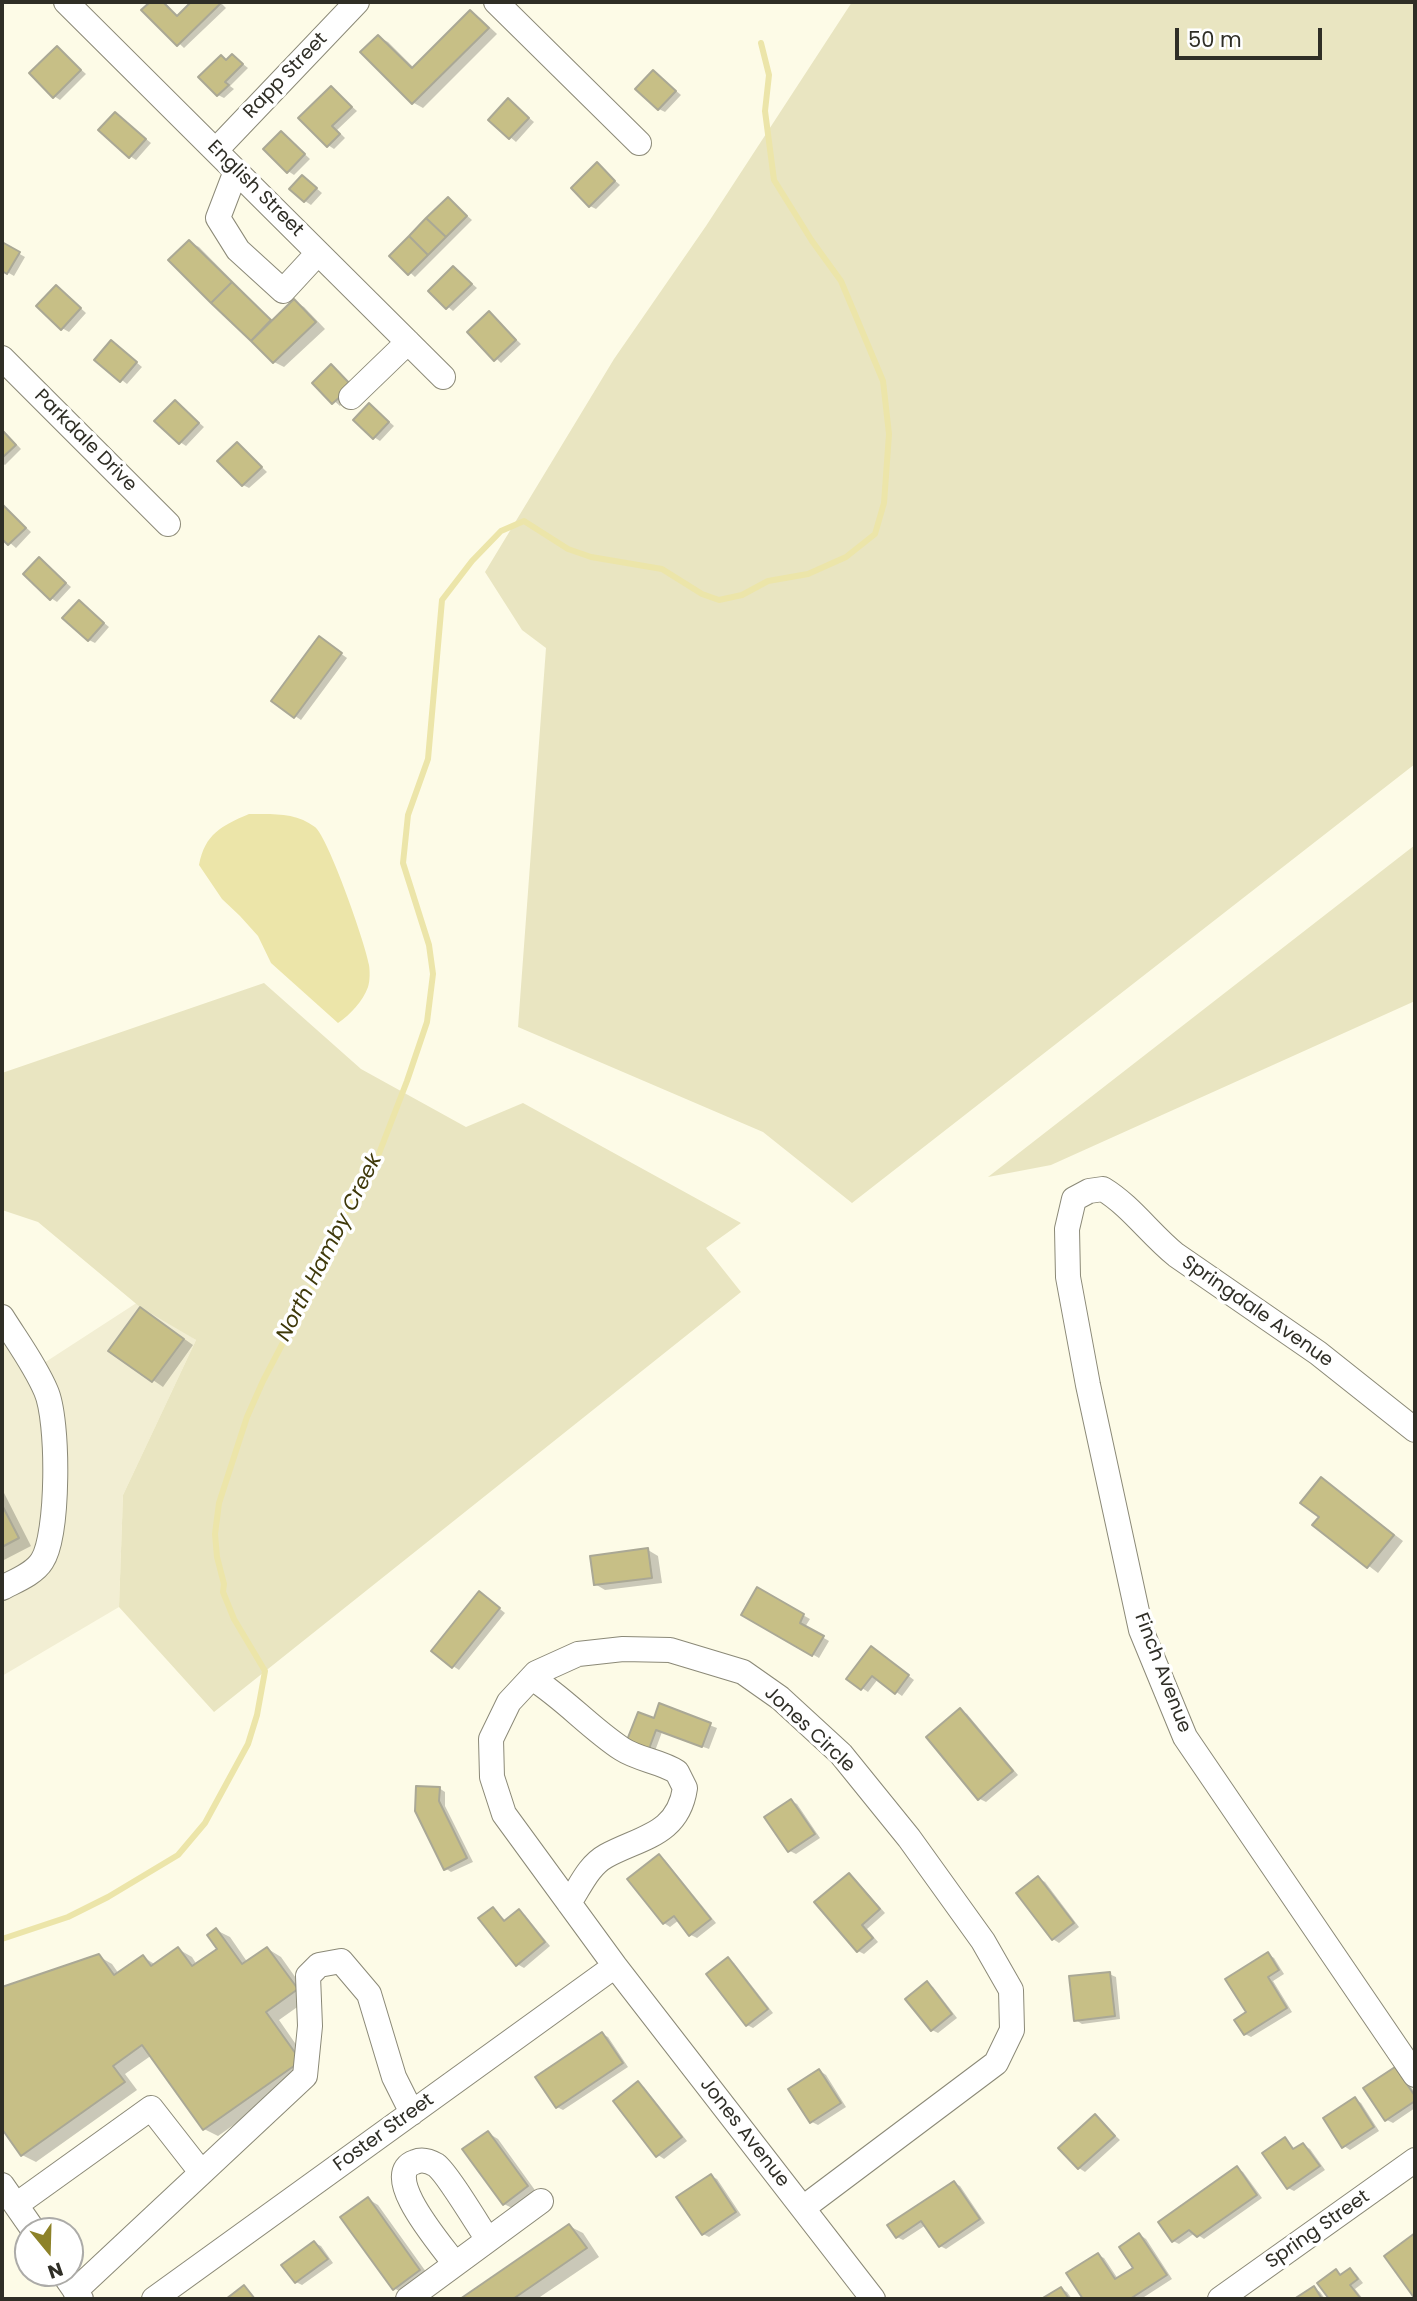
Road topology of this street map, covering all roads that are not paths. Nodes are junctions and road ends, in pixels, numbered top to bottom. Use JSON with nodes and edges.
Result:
{"nodes":[{"id":1,"x":66,"y":2,"type":"edge"},
{"id":2,"x":357,"y":2,"type":"edge"},
{"id":3,"x":496,"y":2,"type":"edge"},
{"id":4,"x":639,"y":143,"type":"dead end"},
{"id":5,"x":216,"y":150,"type":"junction"},
{"id":6,"x":236,"y":171,"type":"junction"},
{"id":7,"x":318,"y":253,"type":"junction"},
{"id":8,"x":408,"y":342,"type":"junction"},
{"id":9,"x":2,"y":358,"type":"edge"},
{"id":10,"x":443,"y":377,"type":"dead end"},
{"id":11,"x":351,"y":397,"type":"dead end"},
{"id":12,"x":168,"y":524,"type":"dead end"},
{"id":13,"x":1103,"y":1188,"type":"joint"},
{"id":14,"x":2,"y":1317,"type":"edge"},
{"id":15,"x":1415,"y":1430,"type":"edge"},
{"id":16,"x":2,"y":1588,"type":"edge"},
{"id":17,"x":532,"y":1678,"type":"junction"},
{"id":18,"x":569,"y":1903,"type":"junction"},
{"id":19,"x":615,"y":1966,"type":"junction"},
{"id":20,"x":1415,"y":2075,"type":"edge"},
{"id":21,"x":412,"y":2113,"type":"junction"},
{"id":22,"x":387,"y":2131,"type":"junction"},
{"id":23,"x":1415,"y":2160,"type":"edge"},
{"id":24,"x":410,"y":2164,"type":"junction"},
{"id":25,"x":201,"y":2172,"type":"junction"},
{"id":26,"x":9,"y":2195,"type":"edge"},
{"id":27,"x":541,"y":2201,"type":"dead end"},
{"id":28,"x":803,"y":2208,"type":"junction"},
{"id":29,"x":24,"y":2217,"type":"edge"},
{"id":30,"x":488,"y":2240,"type":"junction"},
{"id":31,"x":455,"y":2264,"type":"junction"},
{"id":32,"x":73,"y":2288,"type":"edge"},
{"id":33,"x":154,"y":2299,"type":"edge"},
{"id":34,"x":408,"y":2299,"type":"edge"},
{"id":35,"x":873,"y":2299,"type":"edge"},
{"id":36,"x":1220,"y":2299,"type":"edge"}],
"edges":[{"from":1,"to":5,"type":"street","name":"English Street"},
{"from":2,"to":5,"type":"street","name":"Rapp Street"},
{"from":3,"to":4,"type":"street"},
{"from":5,"to":6,"type":"street","name":"English Street"},
{"from":6,"to":7,"type":"street","name":"English Street"},
{"from":6,"to":7,"type":"street"},
{"from":7,"to":8,"type":"street","name":"English Street"},
{"from":8,"to":10,"type":"street","name":"English Street"},
{"from":8,"to":11,"type":"street"},
{"from":9,"to":12,"type":"street","name":"Parkdale Drive"},
{"from":13,"to":15,"type":"street","name":"Springdale Avenue"},
{"from":13,"to":20,"type":"street","name":"Finch Avenue"},
{"from":14,"to":16,"type":"street"},
{"from":17,"to":18,"type":"street","name":"Jones Circle"},
{"from":17,"to":18,"type":"street"},
{"from":17,"to":28,"type":"street","name":"Jones Circle"},
{"from":18,"to":19,"type":"street","name":"Jones Circle"},
{"from":19,"to":21,"type":"street","name":"Foster Street"},
{"from":19,"to":28,"type":"street","name":"Jones Avenue"},
{"from":21,"to":22,"type":"street","name":"Foster Street"},
{"from":21,"to":25,"type":"street"},
{"from":22,"to":24,"type":"street"},
{"from":22,"to":33,"type":"street","name":"Foster Street"},
{"from":23,"to":36,"type":"street","name":"Spring Street"},
{"from":24,"to":30,"type":"street"},
{"from":24,"to":31,"type":"street"},
{"from":25,"to":26,"type":"street"},
{"from":25,"to":32,"type":"street"},
{"from":26,"to":29,"type":"street"},
{"from":27,"to":30,"type":"street"},
{"from":28,"to":35,"type":"street","name":"Jones Avenue"},
{"from":30,"to":31,"type":"street"},
{"from":31,"to":34,"type":"street"}]}
